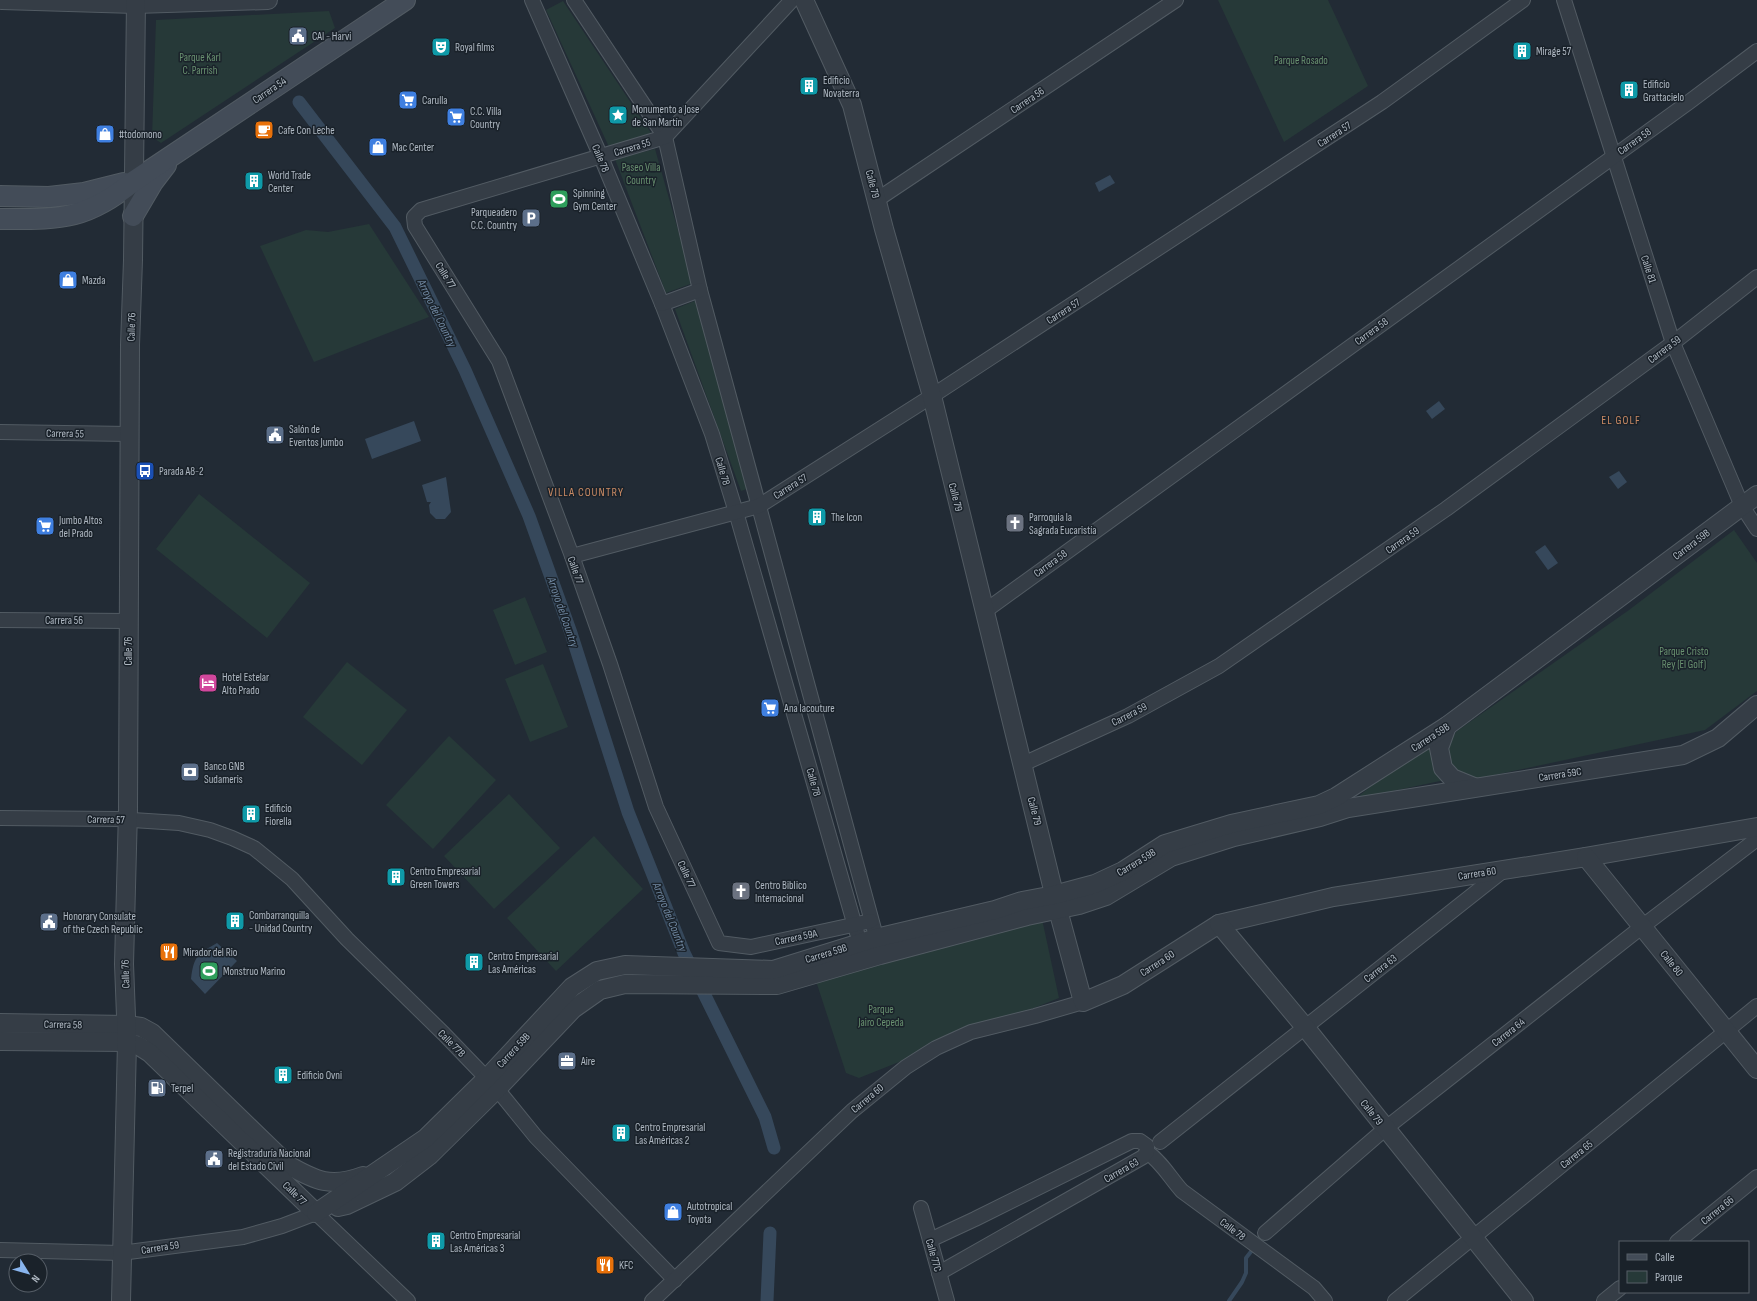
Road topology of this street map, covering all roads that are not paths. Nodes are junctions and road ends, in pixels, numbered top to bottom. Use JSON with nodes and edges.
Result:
{"nodes":[{"id":1,"x":2,"y":0,"type":"edge"},
{"id":2,"x":268,"y":0,"type":"edge"},
{"id":3,"x":404,"y":0,"type":"edge"},
{"id":4,"x":574,"y":0,"type":"edge"},
{"id":5,"x":792,"y":0,"type":"edge"},
{"id":6,"x":804,"y":0,"type":"edge"},
{"id":7,"x":1176,"y":0,"type":"edge"},
{"id":8,"x":1523,"y":0,"type":"edge"},
{"id":9,"x":1564,"y":0,"type":"edge"},
{"id":10,"x":534,"y":1,"type":"edge"},
{"id":11,"x":136,"y":2,"type":"edge"},
{"id":12,"x":1757,"y":51,"type":"edge"},
{"id":13,"x":665,"y":137,"type":"junction"},
{"id":14,"x":177,"y":152,"type":"junction"},
{"id":15,"x":1614,"y":156,"type":"junction"},
{"id":16,"x":601,"y":157,"type":"junction"},
{"id":17,"x":134,"y":181,"type":"junction"},
{"id":18,"x":0,"y":196,"type":"edge"},
{"id":19,"x":878,"y":199,"type":"junction"},
{"id":20,"x":421,"y":210,"type":"joint"},
{"id":21,"x":134,"y":216,"type":"junction"},
{"id":22,"x":0,"y":219,"type":"edge"},
{"id":23,"x":1757,"y":277,"type":"edge"},
{"id":24,"x":700,"y":290,"type":"junction"},
{"id":25,"x":662,"y":304,"type":"junction"},
{"id":26,"x":1673,"y":343,"type":"junction"},
{"id":27,"x":932,"y":396,"type":"junction"},
{"id":28,"x":0,"y":432,"type":"edge"},
{"id":29,"x":129,"y":434,"type":"junction"},
{"id":30,"x":1757,"y":495,"type":"edge"},
{"id":31,"x":759,"y":506,"type":"junction"},
{"id":32,"x":1742,"y":506,"type":"junction"},
{"id":33,"x":736,"y":512,"type":"junction"},
{"id":34,"x":1757,"y":529,"type":"edge"},
{"id":35,"x":572,"y":556,"type":"junction"},
{"id":36,"x":985,"y":611,"type":"junction"},
{"id":37,"x":0,"y":620,"type":"edge"},
{"id":38,"x":128,"y":621,"type":"junction"},
{"id":39,"x":1757,"y":705,"type":"edge"},
{"id":40,"x":1447,"y":726,"type":"junction"},
{"id":41,"x":1023,"y":764,"type":"junction"},
{"id":42,"x":1474,"y":787,"type":"junction"},
{"id":43,"x":1348,"y":808,"type":"joint"},
{"id":44,"x":0,"y":818,"type":"edge"},
{"id":45,"x":128,"y":819,"type":"junction"},
{"id":46,"x":1757,"y":827,"type":"edge"},
{"id":47,"x":210,"y":830,"type":"joint"},
{"id":48,"x":1233,"y":830,"type":"junction"},
{"id":49,"x":1757,"y":839,"type":"edge"},
{"id":50,"x":1586,"y":857,"type":"junction"},
{"id":51,"x":1506,"y":868,"type":"junction"},
{"id":52,"x":1056,"y":902,"type":"junction"},
{"id":53,"x":871,"y":921,"type":"junction"},
{"id":54,"x":1219,"y":924,"type":"junction"},
{"id":55,"x":856,"y":925,"type":"junction"},
{"id":56,"x":1643,"y":926,"type":"junction"},
{"id":57,"x":719,"y":944,"type":"joint"},
{"id":58,"x":870,"y":949,"type":"junction"},
{"id":59,"x":674,"y":975,"type":"junction"},
{"id":60,"x":1083,"y":1002,"type":"junction"},
{"id":61,"x":1757,"y":1006,"type":"edge"},
{"id":62,"x":0,"y":1023,"type":"edge"},
{"id":63,"x":1305,"y":1027,"type":"junction"},
{"id":64,"x":1726,"y":1030,"type":"junction"},
{"id":65,"x":127,"y":1034,"type":"junction"},
{"id":66,"x":0,"y":1041,"type":"edge"},
{"id":67,"x":1757,"y":1069,"type":"edge"},
{"id":68,"x":492,"y":1084,"type":"junction"},
{"id":69,"x":1386,"y":1128,"type":"junction"},
{"id":70,"x":1160,"y":1142,"type":"dead end"},
{"id":71,"x":1147,"y":1152,"type":"junction"},
{"id":72,"x":379,"y":1170,"type":"junction"},
{"id":73,"x":1757,"y":1177,"type":"edge"},
{"id":74,"x":921,"y":1208,"type":"dead end"},
{"id":75,"x":316,"y":1213,"type":"junction"},
{"id":76,"x":1265,"y":1233,"type":"dead end"},
{"id":77,"x":1474,"y":1238,"type":"junction"},
{"id":78,"x":930,"y":1240,"type":"junction"},
{"id":79,"x":1678,"y":1241,"type":"edge"},
{"id":80,"x":0,"y":1250,"type":"edge"},
{"id":81,"x":121,"y":1253,"type":"junction"},
{"id":82,"x":939,"y":1273,"type":"junction"},
{"id":83,"x":675,"y":1280,"type":"junction"},
{"id":84,"x":1619,"y":1289,"type":"edge"},
{"id":85,"x":121,"y":1301,"type":"edge"},
{"id":86,"x":408,"y":1301,"type":"edge"},
{"id":87,"x":652,"y":1301,"type":"edge"},
{"id":88,"x":947,"y":1301,"type":"edge"},
{"id":89,"x":1325,"y":1301,"type":"edge"},
{"id":90,"x":1395,"y":1301,"type":"edge"},
{"id":91,"x":1524,"y":1301,"type":"edge"},
{"id":92,"x":1604,"y":1301,"type":"edge"}],
"edges":[{"from":1,"to":11,"type":"street"},
{"from":2,"to":11,"type":"street"},
{"from":3,"to":14,"type":"main road","name":"Carrera 54"},
{"from":4,"to":13,"type":"street","name":"Calle 78"},
{"from":5,"to":13,"type":"street","name":"Carrera 55"},
{"from":6,"to":19,"type":"street","name":"Calle 79"},
{"from":7,"to":19,"type":"street","name":"Carrera 56"},
{"from":8,"to":27,"type":"street","name":"Carrera 57"},
{"from":9,"to":15,"type":"street","name":"Calle 81"},
{"from":10,"to":16,"type":"street","name":"Calle 78"},
{"from":11,"to":17,"type":"street","name":"Calle 76"},
{"from":12,"to":15,"type":"street","name":"Carrera 58"},
{"from":13,"to":16,"type":"street","name":"Carrera 55"},
{"from":13,"to":24,"type":"street","name":"Calle 78"},
{"from":14,"to":17,"type":"main road","name":"Carrera 54"},
{"from":14,"to":21,"type":"main road"},
{"from":15,"to":26,"type":"street","name":"Calle 81"},
{"from":15,"to":36,"type":"street","name":"Carrera 58"},
{"from":16,"to":20,"type":"street","name":"Carrera 55"},
{"from":16,"to":25,"type":"street","name":"Calle 78"},
{"from":17,"to":18,"type":"main road","name":"Carrera 54"},
{"from":17,"to":21,"type":"street","name":"Calle 76"},
{"from":17,"to":22,"type":"main road","name":"Carrera 54"},
{"from":19,"to":27,"type":"street","name":"Calle 79"},
{"from":20,"to":35,"type":"street","name":"Calle 77"},
{"from":21,"to":29,"type":"street","name":"Calle 76"},
{"from":23,"to":26,"type":"street","name":"Carrera 59"},
{"from":24,"to":25,"type":"street"},
{"from":24,"to":31,"type":"street","name":"Calle 78"},
{"from":25,"to":33,"type":"street","name":"Calle 78"},
{"from":26,"to":32,"type":"street","name":"Calle 81"},
{"from":26,"to":41,"type":"street","name":"Carrera 59"},
{"from":27,"to":31,"type":"street","name":"Carrera 57"},
{"from":27,"to":36,"type":"street","name":"Calle 79"},
{"from":28,"to":29,"type":"street","name":"Carrera 55"},
{"from":29,"to":38,"type":"street","name":"Calle 76"},
{"from":30,"to":32,"type":"street","name":"Carrera 59B"},
{"from":31,"to":33,"type":"street","name":"Carrera 57"},
{"from":31,"to":53,"type":"street","name":"Calle 78"},
{"from":32,"to":34,"type":"street","name":"Calle 81"},
{"from":32,"to":40,"type":"street","name":"Carrera 59B"},
{"from":33,"to":35,"type":"street","name":"Carrera 57"},
{"from":33,"to":55,"type":"street","name":"Calle 78"},
{"from":35,"to":57,"type":"street","name":"Calle 77"},
{"from":36,"to":41,"type":"street","name":"Calle 79"},
{"from":37,"to":38,"type":"street","name":"Carrera 56"},
{"from":38,"to":45,"type":"street","name":"Calle 76"},
{"from":39,"to":42,"type":"street","name":"Carrera 59C"},
{"from":40,"to":42,"type":"street"},
{"from":40,"to":48,"type":"street","name":"Carrera 59B"},
{"from":41,"to":52,"type":"street","name":"Calle 79"},
{"from":42,"to":43,"type":"street","name":"Carrera 59C"},
{"from":43,"to":48,"type":"street","name":"Carrera 59B"},
{"from":44,"to":45,"type":"street","name":"Carrera 57"},
{"from":45,"to":47,"type":"street","name":"Carrera 57"},
{"from":45,"to":65,"type":"street","name":"Calle 76"},
{"from":46,"to":50,"type":"street","name":"Carrera 60"},
{"from":47,"to":68,"type":"street","name":"Calle 77B"},
{"from":48,"to":52,"type":"street","name":"Carrera 59B"},
{"from":49,"to":56,"type":"street","name":"Carrera 64"},
{"from":50,"to":51,"type":"street","name":"Carrera 60"},
{"from":50,"to":56,"type":"street","name":"Calle 80"},
{"from":51,"to":54,"type":"street","name":"Carrera 60"},
{"from":51,"to":63,"type":"street","name":"Carrera 63"},
{"from":52,"to":58,"type":"street","name":"Carrera 59B"},
{"from":52,"to":60,"type":"street","name":"Calle 79"},
{"from":53,"to":55,"type":"street","name":"Carrera 59A"},
{"from":53,"to":58,"type":"street","name":"Calle 78"},
{"from":54,"to":60,"type":"street","name":"Carrera 60"},
{"from":54,"to":63,"type":"street","name":"Calle 79"},
{"from":55,"to":57,"type":"street","name":"Carrera 59A"},
{"from":55,"to":58,"type":"street","name":"Calle 78"},
{"from":56,"to":64,"type":"street","name":"Calle 80"},
{"from":56,"to":69,"type":"street","name":"Carrera 64"},
{"from":58,"to":59,"type":"street","name":"Carrera 59B"},
{"from":58,"to":59,"type":"street","name":"Carrera 59B"},
{"from":59,"to":68,"type":"street","name":"Carrera 59B"},
{"from":60,"to":83,"type":"street","name":"Carrera 60"},
{"from":61,"to":64,"type":"street","name":"Carrera 65"},
{"from":62,"to":65,"type":"street","name":"Carrera 58"},
{"from":63,"to":69,"type":"street","name":"Calle 79"},
{"from":63,"to":70,"type":"street","name":"Carrera 63"},
{"from":64,"to":67,"type":"street","name":"Calle 80"},
{"from":64,"to":77,"type":"street","name":"Carrera 65"},
{"from":65,"to":66,"type":"street","name":"Carrera 58"},
{"from":65,"to":72,"type":"street","name":"Calle 77"},
{"from":65,"to":75,"type":"street","name":"Calle 77"},
{"from":65,"to":81,"type":"street","name":"Calle 76"},
{"from":68,"to":72,"type":"street","name":"Carrera 59B"},
{"from":68,"to":75,"type":"street","name":"Carrera 59B"},
{"from":68,"to":83,"type":"street","name":"Calle 77B"},
{"from":69,"to":76,"type":"street","name":"Carrera 64"},
{"from":69,"to":77,"type":"street","name":"Calle 79"},
{"from":71,"to":78,"type":"street","name":"Carrera 63"},
{"from":71,"to":82,"type":"street","name":"Carrera 63"},
{"from":71,"to":89,"type":"street","name":"Calle 78"},
{"from":72,"to":75,"type":"street","name":"Carrera 59B"},
{"from":73,"to":79,"type":"street","name":"Carrera 66"},
{"from":74,"to":78,"type":"street","name":"Calle 77C"},
{"from":75,"to":81,"type":"street","name":"Carrera 59"},
{"from":75,"to":86,"type":"street","name":"Calle 77"},
{"from":77,"to":90,"type":"street","name":"Carrera 65"},
{"from":77,"to":91,"type":"street","name":"Calle 79"},
{"from":78,"to":82,"type":"street","name":"Calle 77C"},
{"from":80,"to":81,"type":"street","name":"Carrera 59"},
{"from":81,"to":85,"type":"street","name":"Calle 76"},
{"from":82,"to":88,"type":"street","name":"Calle 77C"},
{"from":83,"to":87,"type":"street","name":"Carrera 60"},
{"from":84,"to":92,"type":"street"}]}
